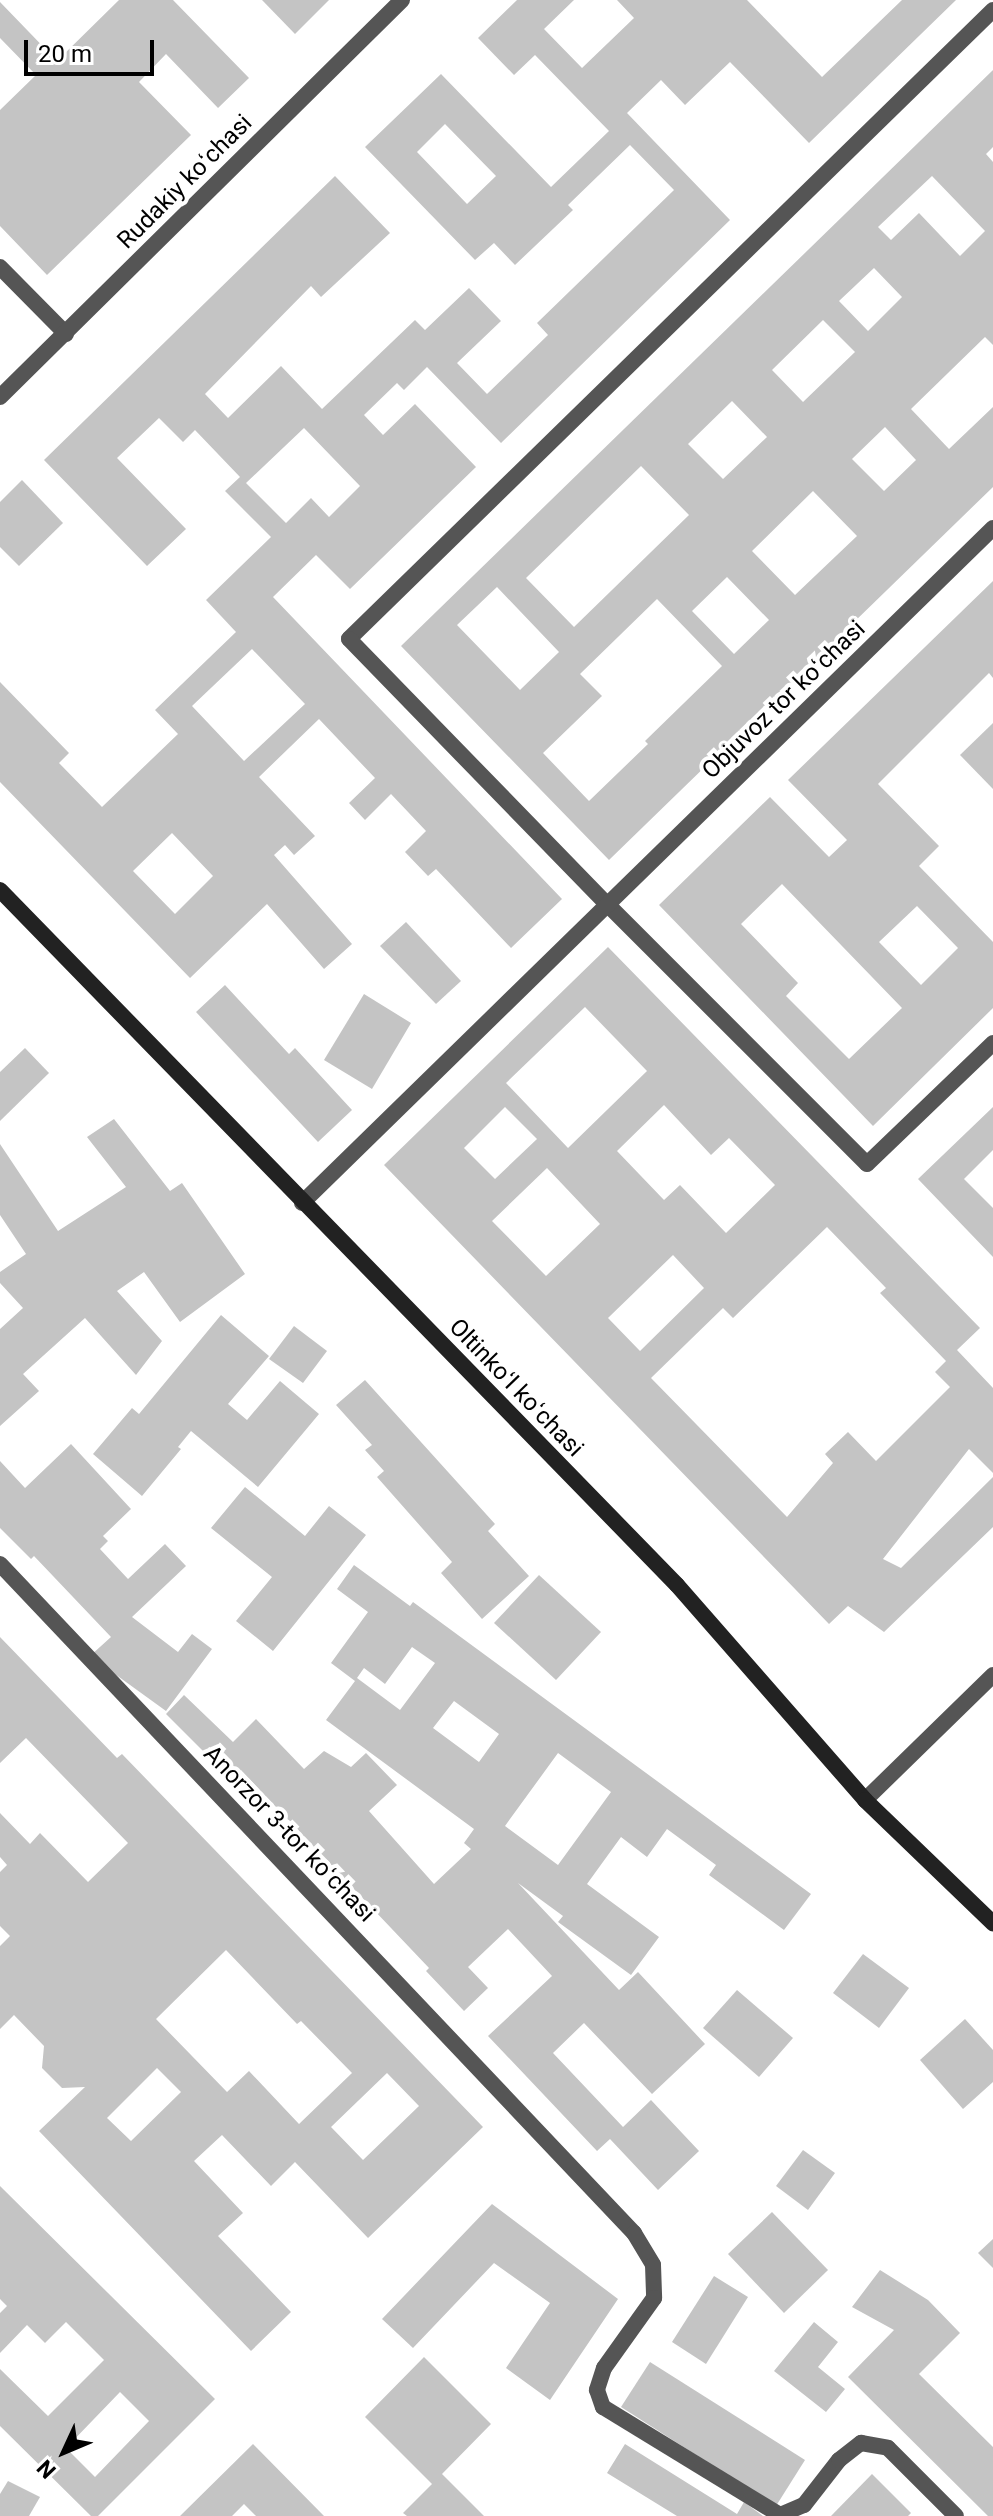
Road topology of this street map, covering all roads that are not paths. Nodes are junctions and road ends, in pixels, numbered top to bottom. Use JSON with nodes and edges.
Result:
{"nodes":[{"id":1,"x":402,"y":0,"type":"edge"},
{"id":2,"x":993,"y":10,"type":"edge"},
{"id":3,"x":0,"y":267,"type":"edge"},
{"id":4,"x":66,"y":334,"type":"junction"},
{"id":5,"x":0,"y":397,"type":"edge"},
{"id":6,"x":993,"y":528,"type":"edge"},
{"id":7,"x":0,"y":890,"type":"edge"},
{"id":8,"x":608,"y":905,"type":"junction"},
{"id":9,"x":993,"y":1043,"type":"edge"},
{"id":10,"x":302,"y":1203,"type":"junction"},
{"id":11,"x":0,"y":1564,"type":"edge"},
{"id":12,"x":993,"y":1675,"type":"edge"},
{"id":13,"x":865,"y":1800,"type":"junction"},
{"id":14,"x":993,"y":1923,"type":"edge"},
{"id":15,"x":956,"y":2516,"type":"edge"}],
"edges":[{"from":1,"to":4,"type":"street","name":"Rudakiy koʻchasi"},
{"from":2,"to":8,"type":"street"},
{"from":3,"to":4,"type":"street"},
{"from":4,"to":5,"type":"street","name":"Rudakiy koʻchasi"},
{"from":6,"to":8,"type":"street","name":"Objuvoz tor koʻchasi"},
{"from":7,"to":10,"type":"main road","name":"Oltinkoʻl koʻchasi"},
{"from":8,"to":9,"type":"street"},
{"from":8,"to":10,"type":"street","name":"Objuvoz tor koʻchasi"},
{"from":10,"to":13,"type":"main road","name":"Oltinkoʻl koʻchasi"},
{"from":11,"to":15,"type":"street","name":"Anorzor 3-tor koʻchasi"},
{"from":12,"to":13,"type":"street"},
{"from":13,"to":14,"type":"main road","name":"Oltinkoʻl koʻchasi"}]}
